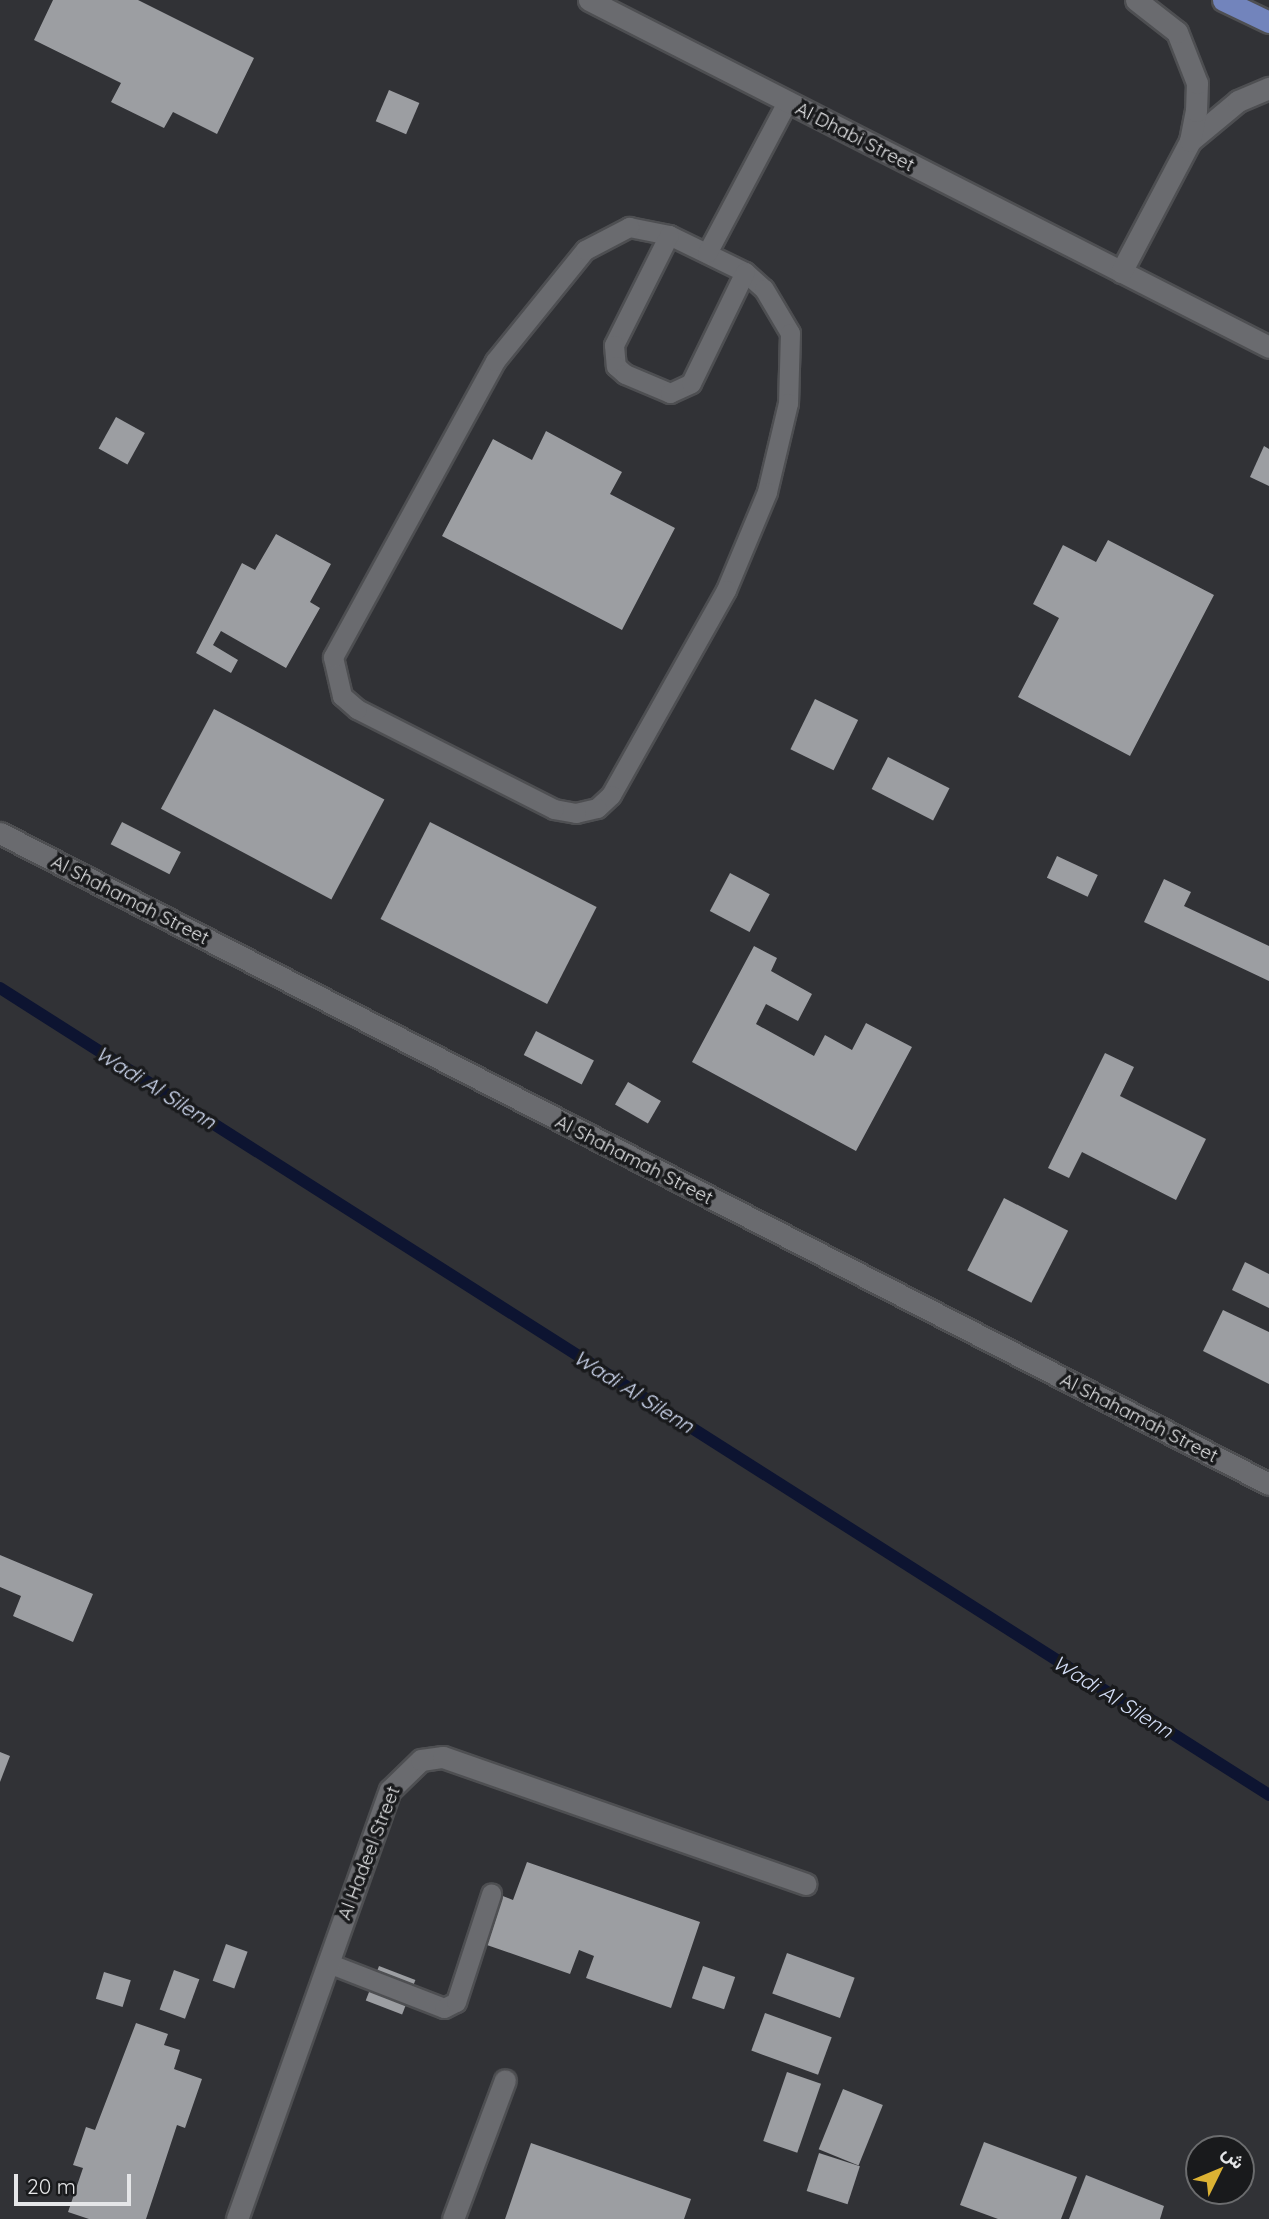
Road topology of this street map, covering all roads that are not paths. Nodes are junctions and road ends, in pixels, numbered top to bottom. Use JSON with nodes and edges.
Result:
{"nodes":[{"id":1,"x":589,"y":0,"type":"edge"},
{"id":2,"x":1136,"y":0,"type":"edge"},
{"id":3,"x":1223,"y":0,"type":"edge"},
{"id":4,"x":1269,"y":22,"type":"edge"},
{"id":5,"x":1269,"y":88,"type":"edge"},
{"id":6,"x":786,"y":102,"type":"junction"},
{"id":7,"x":1190,"y":141,"type":"junction"},
{"id":8,"x":669,"y":235,"type":"junction"},
{"id":9,"x":707,"y":253,"type":"junction"},
{"id":10,"x":745,"y":272,"type":"junction"},
{"id":11,"x":1121,"y":272,"type":"junction"},
{"id":12,"x":1269,"y":347,"type":"edge"},
{"id":13,"x":0,"y":833,"type":"edge"},
{"id":14,"x":1269,"y":1484,"type":"edge"},
{"id":15,"x":805,"y":1884,"type":"dead end"},
{"id":16,"x":491,"y":1894,"type":"dead end"},
{"id":17,"x":328,"y":1963,"type":"junction"},
{"id":18,"x":505,"y":2080,"type":"dead end"},
{"id":19,"x":237,"y":2219,"type":"edge"},
{"id":20,"x":453,"y":2219,"type":"edge"}],
"edges":[{"from":1,"to":6,"type":"street","name":"Al Dhabi Street"},
{"from":2,"to":7,"type":"street"},
{"from":3,"to":4,"type":"main road"},
{"from":5,"to":7,"type":"street"},
{"from":6,"to":9,"type":"lane"},
{"from":6,"to":11,"type":"street","name":"Al Dhabi Street"},
{"from":7,"to":11,"type":"street"},
{"from":8,"to":9,"type":"lane"},
{"from":8,"to":10,"type":"lane"},
{"from":8,"to":10,"type":"lane"},
{"from":9,"to":10,"type":"lane"},
{"from":11,"to":12,"type":"street","name":"Al Dhabi Street"},
{"from":13,"to":14,"type":"street","name":"Al Shahamah Street"},
{"from":15,"to":17,"type":"street","name":"Al Hadeel Street"},
{"from":16,"to":17,"type":"lane"},
{"from":17,"to":19,"type":"street","name":"Al Hadeel Street"},
{"from":18,"to":20,"type":"street"}]}
